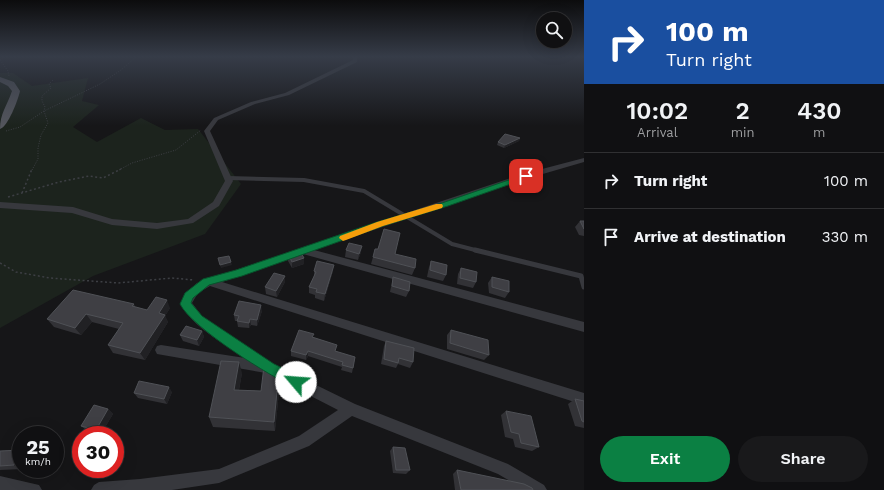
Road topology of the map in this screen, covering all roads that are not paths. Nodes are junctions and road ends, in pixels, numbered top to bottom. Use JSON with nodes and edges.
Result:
{"nodes":[{"id":1,"x":0,"y":80,"type":"edge"},
{"id":2,"x":316,"y":80,"type":"edge"},
{"id":3,"x":2,"y":129,"type":"edge"},
{"id":4,"x":584,"y":160,"type":"edge"},
{"id":5,"x":228,"y":178,"type":"junction"},
{"id":6,"x":0,"y":205,"type":"edge"},
{"id":7,"x":406,"y":216,"type":"junction"},
{"id":8,"x":304,"y":251,"type":"junction"},
{"id":9,"x":207,"y":281,"type":"junction"},
{"id":10,"x":584,"y":287,"type":"edge"},
{"id":11,"x":584,"y":327,"type":"edge"},
{"id":12,"x":161,"y":350,"type":"dead end"},
{"id":13,"x":269,"y":368,"type":"junction"},
{"id":14,"x":584,"y":399,"type":"edge"},
{"id":15,"x":351,"y":409,"type":"junction"},
{"id":16,"x":0,"y":484,"type":"edge"},
{"id":17,"x":34,"y":490,"type":"edge"},
{"id":18,"x":99,"y":490,"type":"edge"},
{"id":19,"x":539,"y":490,"type":"edge"}],
"edges":[{"from":1,"to":3,"type":"main road"},
{"from":2,"to":5,"type":"street"},
{"from":4,"to":7,"type":"street"},
{"from":5,"to":6,"type":"street"},
{"from":5,"to":7,"type":"lane"},
{"from":7,"to":8,"type":"street"},
{"from":7,"to":10,"type":"lane"},
{"from":8,"to":9,"type":"street"},
{"from":8,"to":11,"type":"street"},
{"from":9,"to":13,"type":"street"},
{"from":9,"to":14,"type":"street"},
{"from":12,"to":13,"type":"street"},
{"from":13,"to":15,"type":"street"},
{"from":15,"to":18,"type":"street"},
{"from":15,"to":19,"type":"street"},
{"from":16,"to":17,"type":"street"}]}
